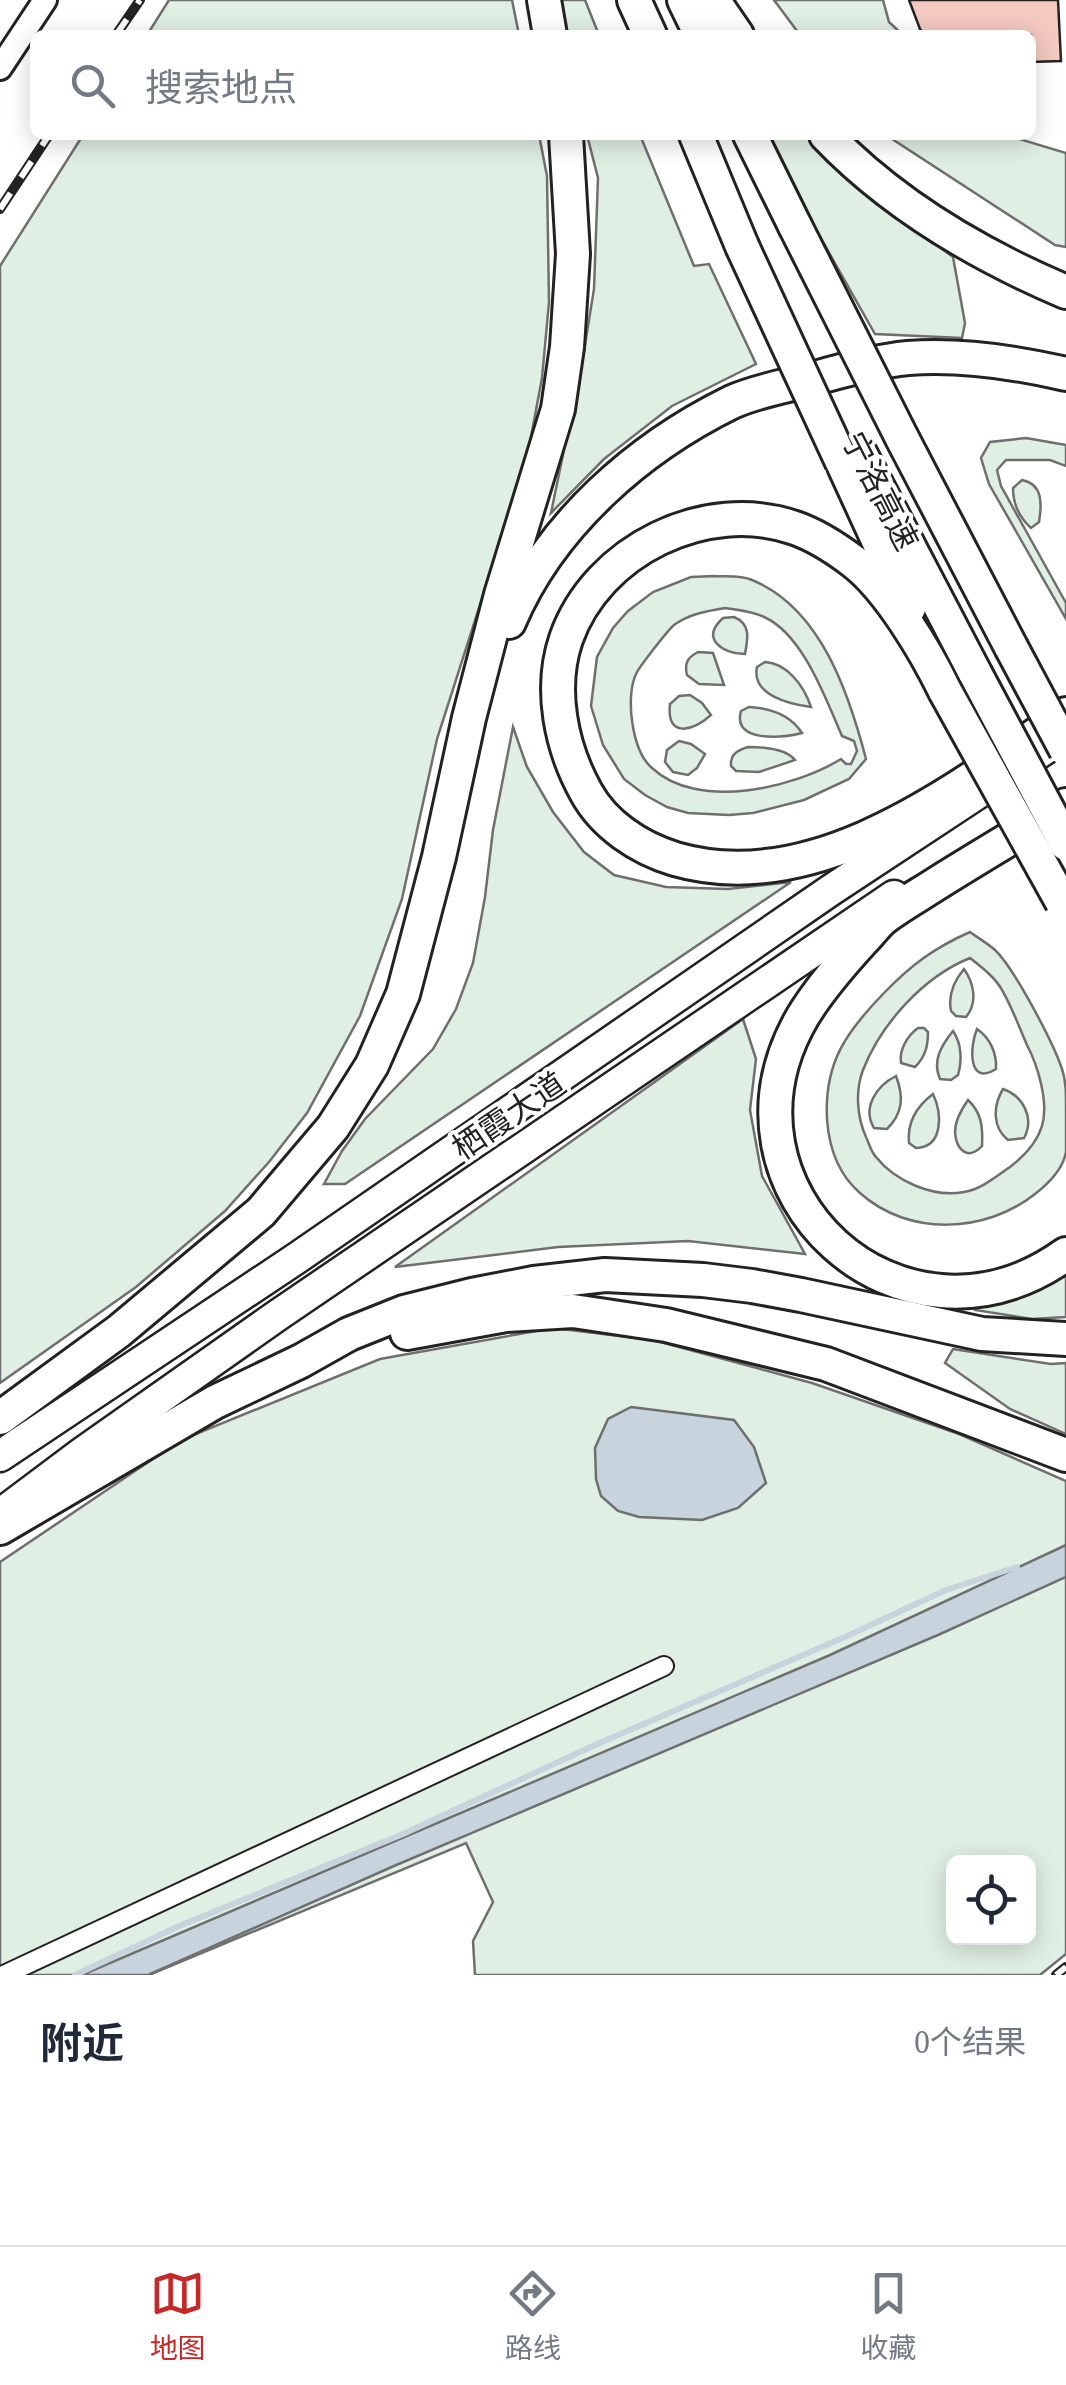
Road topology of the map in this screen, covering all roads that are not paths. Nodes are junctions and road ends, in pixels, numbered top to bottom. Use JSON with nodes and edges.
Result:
{"nodes":[{"id":1,"x":45,"y":0,"type":"edge"},
{"id":2,"x":544,"y":0,"type":"edge"},
{"id":3,"x":634,"y":0,"type":"edge"},
{"id":4,"x":684,"y":0,"type":"edge"},
{"id":5,"x":714,"y":0,"type":"edge"},
{"id":6,"x":549,"y":30,"type":"edge"},
{"id":7,"x":648,"y":30,"type":"edge"},
{"id":8,"x":699,"y":30,"type":"edge"},
{"id":9,"x":734,"y":30,"type":"edge"},
{"id":10,"x":0,"y":68,"type":"edge"},
{"id":11,"x":566,"y":140,"type":"edge"},
{"id":12,"x":699,"y":140,"type":"edge"},
{"id":13,"x":752,"y":140,"type":"edge"},
{"id":14,"x":836,"y":145,"type":"edge"},
{"id":15,"x":1066,"y":292,"type":"edge"},
{"id":16,"x":1066,"y":374,"type":"edge"},
{"id":17,"x":851,"y":457,"type":"junction"},
{"id":18,"x":940,"y":681,"type":"junction"},
{"id":19,"x":1066,"y":714,"type":"edge"},
{"id":20,"x":469,"y":718,"type":"junction"},
{"id":21,"x":1066,"y":736,"type":"edge"},
{"id":22,"x":1066,"y":750,"type":"edge"},
{"id":23,"x":1066,"y":788,"type":"edge"},
{"id":24,"x":1066,"y":805,"type":"edge"},
{"id":25,"x":1066,"y":844,"type":"edge"},
{"id":26,"x":1065,"y":908,"type":"edge"},
{"id":27,"x":1066,"y":1254,"type":"edge"},
{"id":28,"x":1066,"y":1340,"type":"edge"},
{"id":29,"x":301,"y":1361,"type":"junction"},
{"id":30,"x":0,"y":1418,"type":"edge"},
{"id":31,"x":1066,"y":1455,"type":"edge"},
{"id":32,"x":0,"y":1456,"type":"edge"},
{"id":33,"x":0,"y":1515,"type":"edge"},
{"id":34,"x":0,"y":1528,"type":"edge"},
{"id":35,"x":664,"y":1666,"type":"dead end"},
{"id":36,"x":4,"y":1975,"type":"edge"}],
"edges":[{"from":1,"to":10,"type":"street"},
{"from":2,"to":6,"type":"highway"},
{"from":3,"to":7,"type":"highway"},
{"from":4,"to":8,"type":"highway"},
{"from":5,"to":9,"type":"highway"},
{"from":11,"to":20,"type":"highway"},
{"from":12,"to":17,"type":"highway","name":"宁洛高速"},
{"from":13,"to":22,"type":"highway","name":"宁洛高速","bridge":true},
{"from":14,"to":15,"type":"highway"},
{"from":16,"to":20,"type":"highway"},
{"from":17,"to":18,"type":"highway"},
{"from":17,"to":25,"type":"highway","name":"宁洛高速","bridge":true},
{"from":18,"to":19,"type":"highway"},
{"from":18,"to":26,"type":"highway","bridge":true},
{"from":20,"to":30,"type":"highway"},
{"from":21,"to":32,"type":"highway","name":"栖霞大道"},
{"from":23,"to":33,"type":"highway","name":"栖霞大道"},
{"from":24,"to":27,"type":"highway"},
{"from":28,"to":29,"type":"highway"},
{"from":29,"to":31,"type":"highway"},
{"from":29,"to":34,"type":"highway"},
{"from":35,"to":36,"type":"street"}]}
